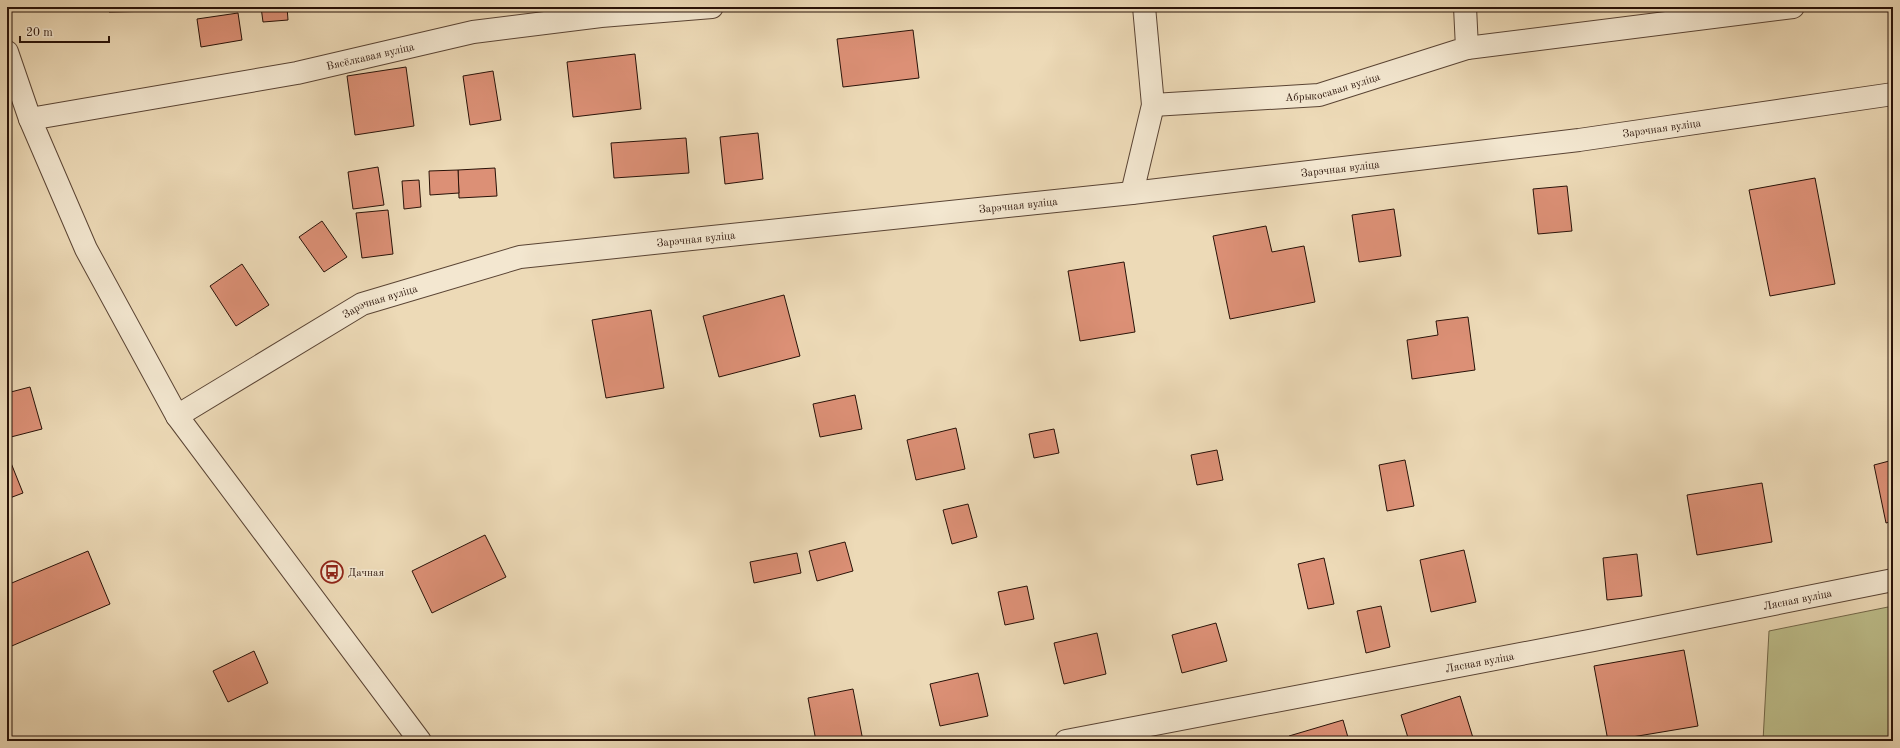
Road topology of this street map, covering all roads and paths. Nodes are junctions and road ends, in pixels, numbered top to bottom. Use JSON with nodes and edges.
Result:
{"nodes":[{"id":1,"x":712,"y":7,"type":"edge"},
{"id":2,"x":1144,"y":7,"type":"edge"},
{"id":3,"x":1465,"y":7,"type":"edge"},
{"id":4,"x":1793,"y":7,"type":"edge"},
{"id":5,"x":1467,"y":48,"type":"junction"},
{"id":6,"x":7,"y":52,"type":"edge"},
{"id":7,"x":1893,"y":94,"type":"edge"},
{"id":8,"x":1153,"y":105,"type":"junction"},
{"id":9,"x":30,"y":120,"type":"junction"},
{"id":10,"x":1132,"y":193,"type":"junction"},
{"id":11,"x":176,"y":416,"type":"junction"},
{"id":12,"x":1893,"y":580,"type":"edge"},
{"id":13,"x":420,"y":741,"type":"edge"},
{"id":14,"x":1066,"y":741,"type":"edge"}],
"edges":[{"from":1,"to":9,"type":"street","name":"Вясёлкавая вуліца"},
{"from":2,"to":8,"type":"street"},
{"from":3,"to":5,"type":"street"},
{"from":4,"to":5,"type":"street","name":"Абрыкосавая вуліца"},
{"from":5,"to":8,"type":"street","name":"Абрыкосавая вуліца"},
{"from":6,"to":9,"type":"street"},
{"from":7,"to":10,"type":"street","name":"Зарэчная вуліца"},
{"from":8,"to":10,"type":"street"},
{"from":9,"to":11,"type":"street"},
{"from":10,"to":11,"type":"street","name":"Зарэчная вуліца"},
{"from":11,"to":13,"type":"street"},
{"from":12,"to":14,"type":"street","name":"Лясная вуліца"}]}
